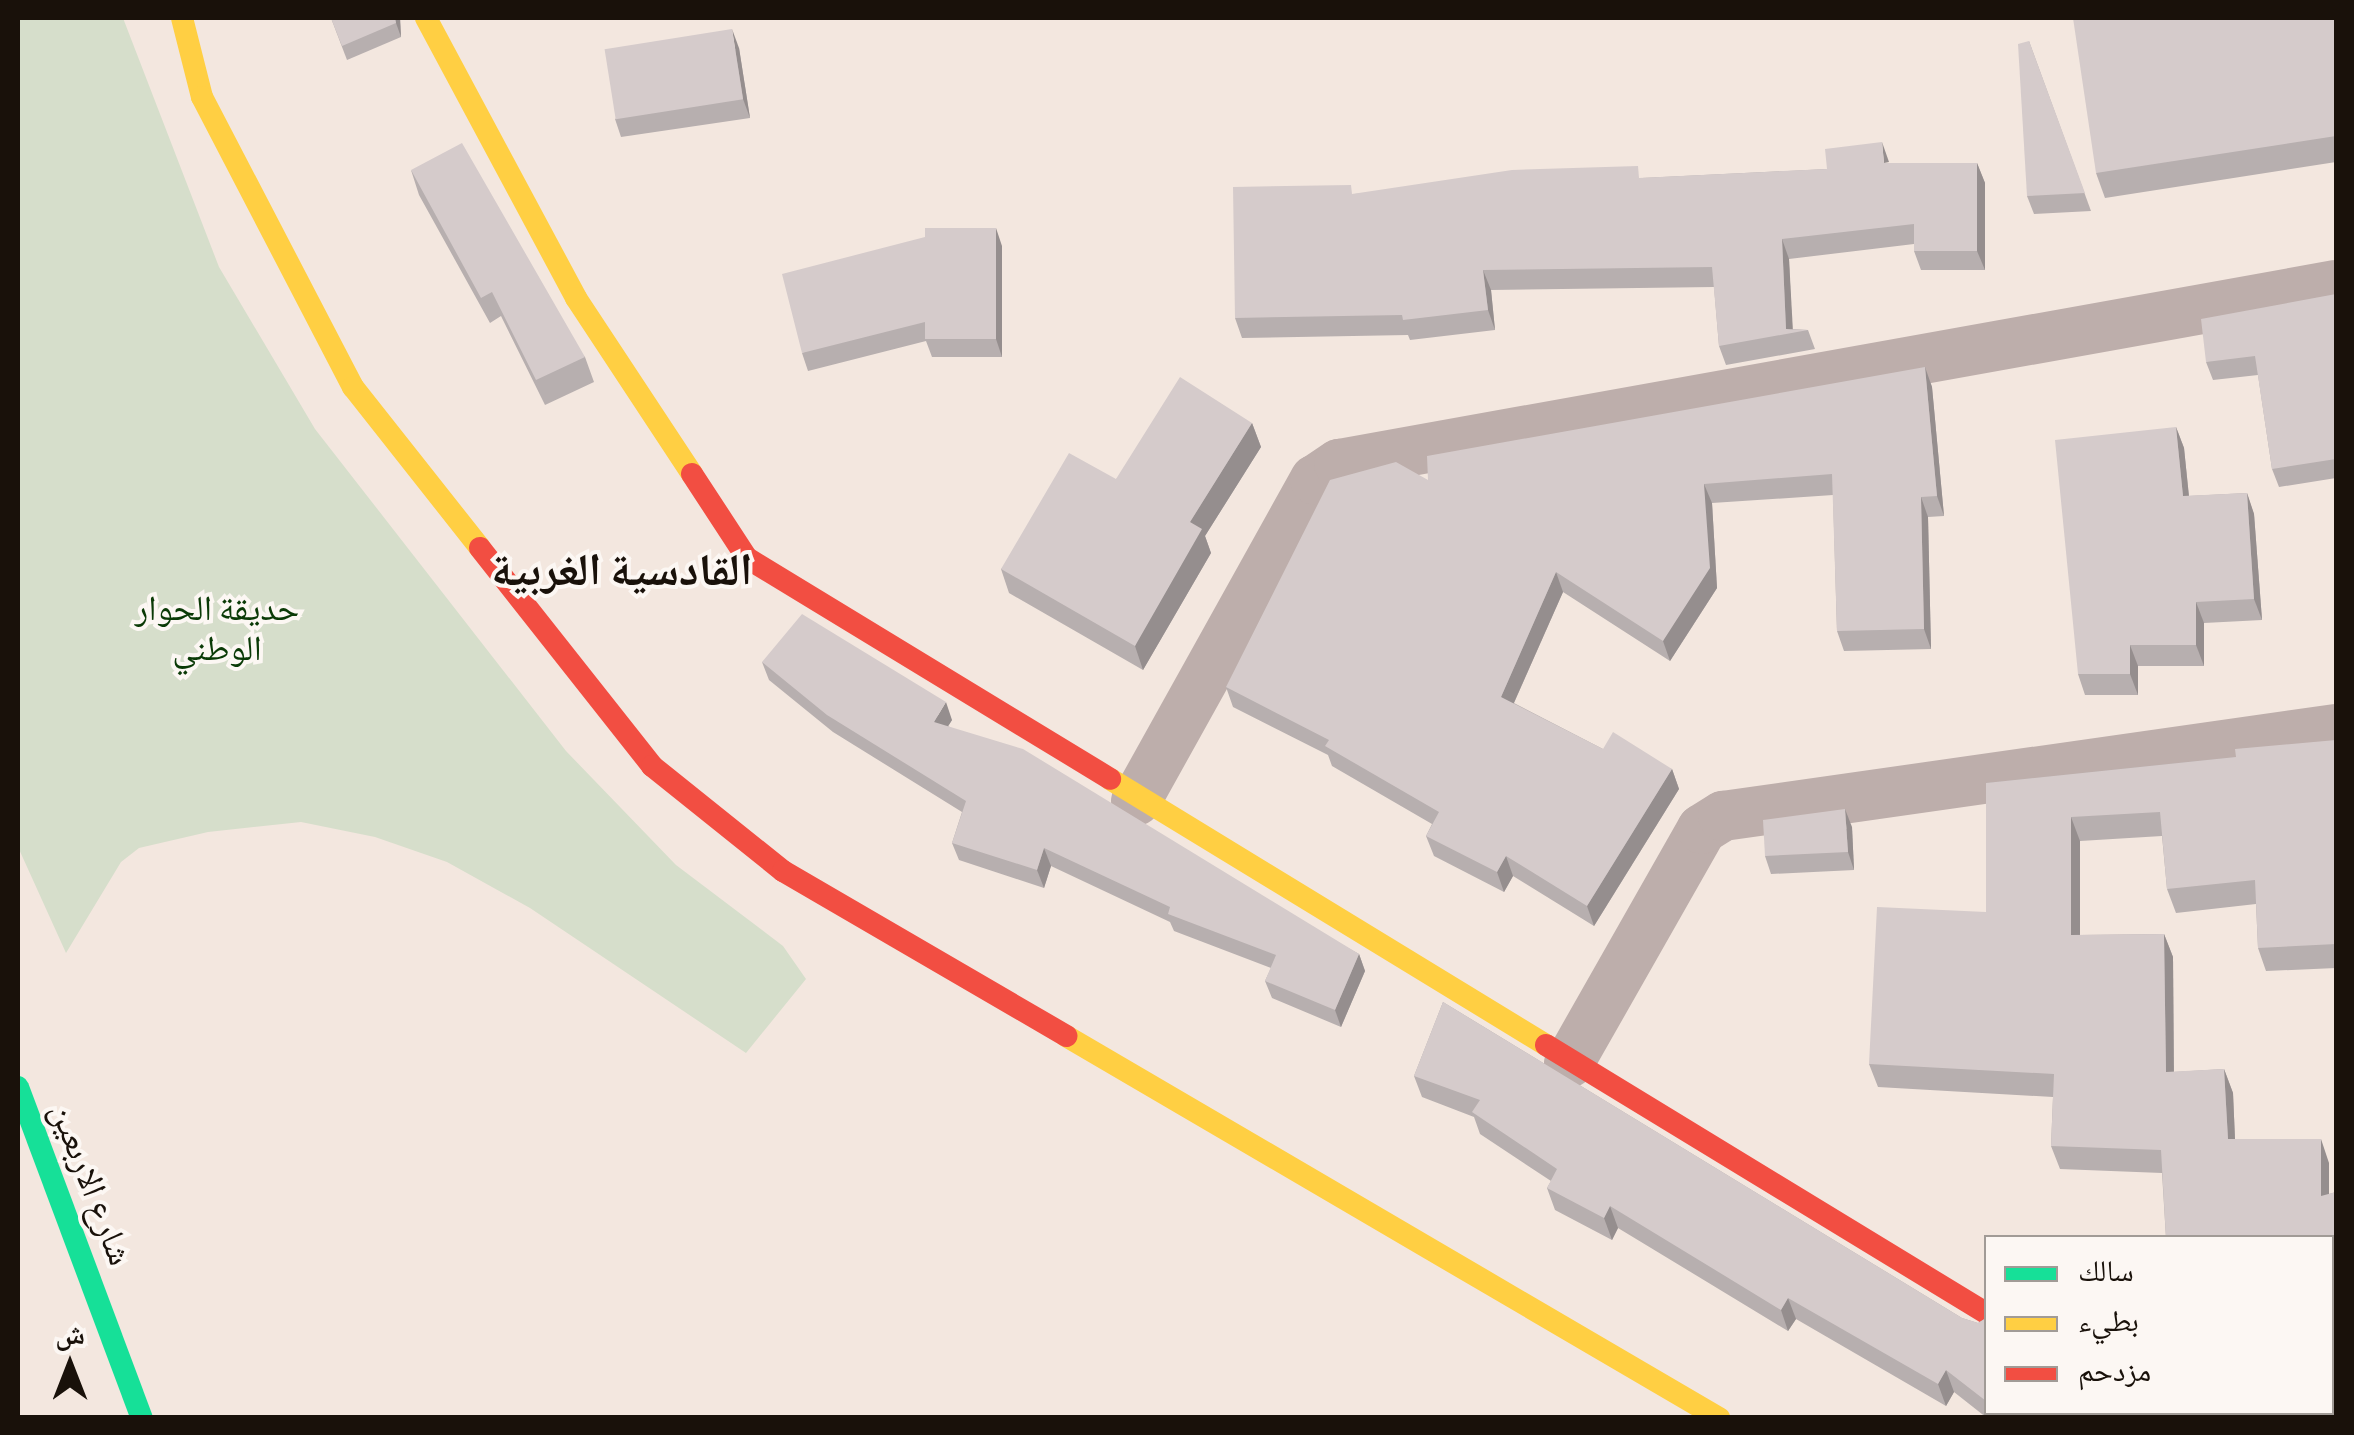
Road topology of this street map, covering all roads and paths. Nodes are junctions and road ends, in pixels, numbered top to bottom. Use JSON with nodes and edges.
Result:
{"nodes":[{"id":1,"x":182,"y":18,"type":"edge"},
{"id":2,"x":426,"y":18,"type":"edge"},
{"id":3,"x":2336,"y":285,"type":"edge"},
{"id":4,"x":2336,"y":729,"type":"edge"},
{"id":5,"x":1136,"y":801,"type":"junction"},
{"id":6,"x":1570,"y":1063,"type":"junction"},
{"id":7,"x":18,"y":1087,"type":"edge"},
{"id":8,"x":1984,"y":1312,"type":"edge"},
{"id":9,"x":142,"y":1418,"type":"edge"},
{"id":10,"x":1719,"y":1418,"type":"edge"}],
"edges":[{"from":1,"to":10,"type":"street"},
{"from":2,"to":5,"type":"street"},
{"from":3,"to":5,"type":"street"},
{"from":4,"to":6,"type":"street"},
{"from":5,"to":6,"type":"street"},
{"from":6,"to":8,"type":"street"},
{"from":7,"to":9,"type":"street","name":"شارع الاربعين"}]}
